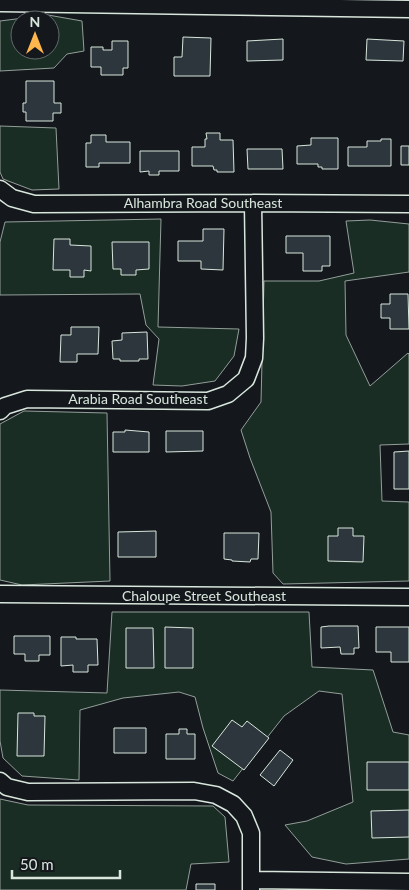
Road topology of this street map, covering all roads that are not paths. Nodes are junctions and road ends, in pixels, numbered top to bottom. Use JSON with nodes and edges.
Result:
{"nodes":[{"id":1,"x":0,"y":3,"type":"edge"},
{"id":2,"x":409,"y":9,"type":"edge"},
{"id":3,"x":0,"y":190,"type":"edge"},
{"id":4,"x":253,"y":203,"type":"junction"},
{"id":5,"x":409,"y":204,"type":"edge"},
{"id":6,"x":0,"y":411,"type":"edge"},
{"id":7,"x":0,"y":594,"type":"edge"},
{"id":8,"x":409,"y":597,"type":"edge"},
{"id":9,"x":0,"y":781,"type":"edge"},
{"id":10,"x":409,"y":882,"type":"edge"},
{"id":11,"x":251,"y":885,"type":"edge"}],
"edges":[{"from":1,"to":2,"type":"street"},
{"from":3,"to":4,"type":"street","name":"Alhambra Road Southeast"},
{"from":4,"to":5,"type":"street","name":"Alhambra Road Southeast"},
{"from":4,"to":6,"type":"street","name":"Arabia Road Southeast"},
{"from":7,"to":8,"type":"street","name":"Chaloupe Street Southeast"},
{"from":9,"to":11,"type":"street"},
{"from":10,"to":11,"type":"street"}]}
